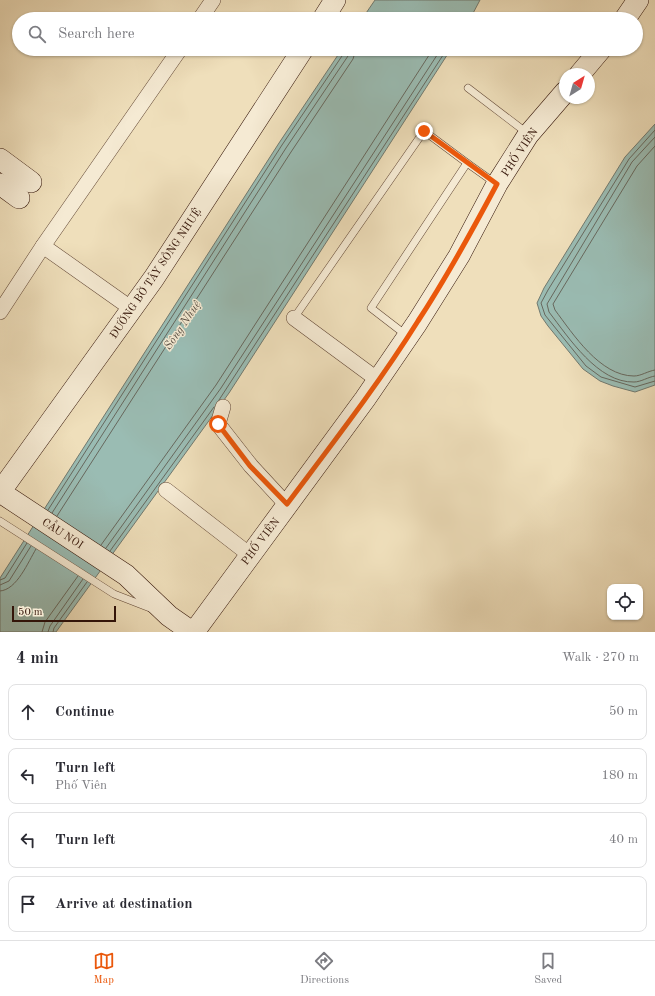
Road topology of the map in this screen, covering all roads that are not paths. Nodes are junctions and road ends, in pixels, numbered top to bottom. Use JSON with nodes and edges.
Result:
{"nodes":[{"id":1,"x":214,"y":0,"type":"edge"},
{"id":2,"x":335,"y":0,"type":"edge"},
{"id":3,"x":638,"y":0,"type":"edge"},
{"id":4,"x":205,"y":12,"type":"edge"},
{"id":5,"x":327,"y":12,"type":"edge"},
{"id":6,"x":630,"y":12,"type":"edge"},
{"id":7,"x":175,"y":56,"type":"edge"},
{"id":8,"x":298,"y":56,"type":"edge"},
{"id":9,"x":595,"y":56,"type":"edge"},
{"id":10,"x":585,"y":68,"type":"edge"},
{"id":11,"x":468,"y":88,"type":"dead end"},
{"id":12,"x":559,"y":99,"type":"edge"},
{"id":13,"x":528,"y":135,"type":"junction"},
{"id":14,"x":0,"y":159,"type":"edge"},
{"id":15,"x":467,"y":163,"type":"junction"},
{"id":16,"x":0,"y":184,"type":"edge"},
{"id":17,"x":497,"y":184,"type":"junction"},
{"id":18,"x":43,"y":246,"type":"junction"},
{"id":19,"x":132,"y":309,"type":"junction"},
{"id":20,"x":0,"y":312,"type":"edge"},
{"id":21,"x":294,"y":318,"type":"joint"},
{"id":22,"x":408,"y":336,"type":"junction"},
{"id":23,"x":378,"y":380,"type":"junction"},
{"id":24,"x":223,"y":407,"type":"dead end"},
{"id":25,"x":166,"y":490,"type":"dead end"},
{"id":26,"x":0,"y":492,"type":"edge"},
{"id":27,"x":287,"y":504,"type":"junction"},
{"id":28,"x":0,"y":521,"type":"edge"},
{"id":29,"x":250,"y":555,"type":"junction"},
{"id":30,"x":169,"y":616,"type":"junction"},
{"id":31,"x":193,"y":632,"type":"edge"}],
"edges":[{"from":1,"to":4,"type":"street"},
{"from":2,"to":5,"type":"street"},
{"from":3,"to":6,"type":"street"},
{"from":7,"to":18,"type":"street"},
{"from":8,"to":19,"type":"street","name":"ĐƯỜNG BỜ TÂY SÔNG NHUỆ"},
{"from":9,"to":10,"type":"street"},
{"from":11,"to":13,"type":"lane"},
{"from":12,"to":13,"type":"street","name":"PHỐ VIÊN"},
{"from":13,"to":17,"type":"street","name":"PHỐ VIÊN"},
{"from":14,"to":16,"type":"street"},
{"from":15,"to":17,"type":"lane"},
{"from":15,"to":21,"type":"lane"},
{"from":15,"to":22,"type":"lane"},
{"from":17,"to":22,"type":"street","name":"PHỐ VIÊN"},
{"from":18,"to":19,"type":"street"},
{"from":18,"to":20,"type":"street"},
{"from":19,"to":26,"type":"street","name":"ĐƯỜNG BỜ TÂY SÔNG NHUỆ"},
{"from":21,"to":23,"type":"street"},
{"from":22,"to":23,"type":"street","name":"PHỐ VIÊN"},
{"from":23,"to":27,"type":"street","name":"PHỐ VIÊN"},
{"from":24,"to":27,"type":"street"},
{"from":25,"to":29,"type":"street"},
{"from":26,"to":30,"type":"street","name":"CẦU NOI"},
{"from":27,"to":29,"type":"street","name":"PHỐ VIÊN"},
{"from":28,"to":30,"type":"lane"},
{"from":29,"to":31,"type":"street","name":"PHỐ VIÊN"},
{"from":30,"to":31,"type":"street","name":"CẦU NOI"}]}
